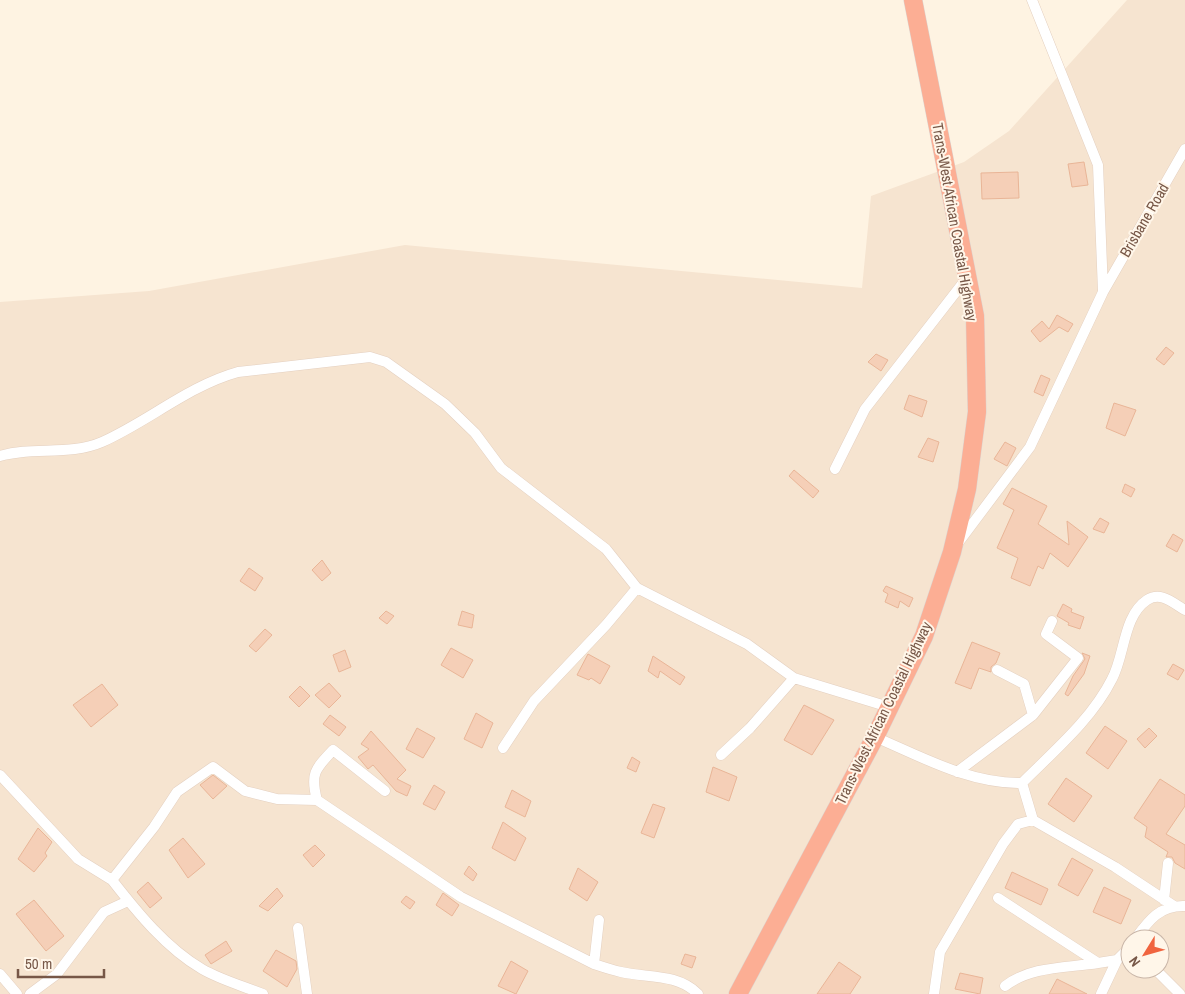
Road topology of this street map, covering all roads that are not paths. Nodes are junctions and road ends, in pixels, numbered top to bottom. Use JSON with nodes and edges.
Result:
{"nodes":[{"id":1,"x":914,"y":0,"type":"edge"},
{"id":2,"x":1032,"y":0,"type":"edge"},
{"id":3,"x":1185,"y":149,"type":"edge"},
{"id":4,"x":966,"y":279,"type":"junction"},
{"id":5,"x":1103,"y":292,"type":"junction"},
{"id":6,"x":0,"y":456,"type":"edge"},
{"id":7,"x":835,"y":469,"type":"dead end"},
{"id":8,"x":952,"y":552,"type":"junction"},
{"id":9,"x":637,"y":588,"type":"junction"},
{"id":10,"x":1185,"y":610,"type":"edge"},
{"id":11,"x":1052,"y":621,"type":"dead end"},
{"id":12,"x":997,"y":670,"type":"dead end"},
{"id":13,"x":794,"y":678,"type":"junction"},
{"id":14,"x":889,"y":707,"type":"junction"},
{"id":15,"x":1033,"y":715,"type":"junction"},
{"id":16,"x":875,"y":737,"type":"junction"},
{"id":17,"x":503,"y":748,"type":"dead end"},
{"id":18,"x":721,"y":755,"type":"dead end"},
{"id":19,"x":957,"y":772,"type":"junction"},
{"id":20,"x":0,"y":775,"type":"edge"},
{"id":21,"x":1022,"y":783,"type":"junction"},
{"id":22,"x":385,"y":791,"type":"dead end"},
{"id":23,"x":317,"y":800,"type":"junction"},
{"id":24,"x":1033,"y":820,"type":"junction"},
{"id":25,"x":1168,"y":863,"type":"dead end"},
{"id":26,"x":112,"y":880,"type":"junction"},
{"id":27,"x":998,"y":898,"type":"dead end"},
{"id":28,"x":1164,"y":900,"type":"junction"},
{"id":29,"x":128,"y":901,"type":"junction"},
{"id":30,"x":1180,"y":906,"type":"edge"},
{"id":31,"x":599,"y":920,"type":"dead end"},
{"id":32,"x":298,"y":928,"type":"dead end"},
{"id":33,"x":1143,"y":929,"type":"edge"},
{"id":34,"x":1120,"y":957,"type":"edge"},
{"id":35,"x":1117,"y":960,"type":"junction"},
{"id":36,"x":1098,"y":963,"type":"junction"},
{"id":37,"x":594,"y":964,"type":"junction"},
{"id":38,"x":0,"y":974,"type":"edge"},
{"id":39,"x":1165,"y":979,"type":"edge"},
{"id":40,"x":1005,"y":986,"type":"dead end"},
{"id":41,"x":17,"y":994,"type":"edge"},
{"id":42,"x":30,"y":994,"type":"edge"},
{"id":43,"x":263,"y":994,"type":"edge"},
{"id":44,"x":307,"y":994,"type":"edge"},
{"id":45,"x":698,"y":994,"type":"edge"},
{"id":46,"x":738,"y":994,"type":"edge"},
{"id":47,"x":934,"y":994,"type":"edge"},
{"id":48,"x":1101,"y":994,"type":"edge"},
{"id":49,"x":1180,"y":994,"type":"edge"}],
"edges":[{"from":1,"to":4,"type":"highway","name":"Trans-West African Coastal Highway"},
{"from":2,"to":5,"type":"street"},
{"from":3,"to":5,"type":"street","name":"Brisbane Road"},
{"from":4,"to":7,"type":"street"},
{"from":4,"to":8,"type":"highway","name":"Trans-West African Coastal Highway"},
{"from":5,"to":8,"type":"street","name":"Brisbane Road"},
{"from":6,"to":9,"type":"street"},
{"from":8,"to":14,"type":"highway","name":"Trans-West African Coastal Highway"},
{"from":9,"to":13,"type":"street"},
{"from":9,"to":17,"type":"street"},
{"from":10,"to":21,"type":"street"},
{"from":11,"to":15,"type":"street"},
{"from":12,"to":15,"type":"street"},
{"from":13,"to":14,"type":"street"},
{"from":13,"to":18,"type":"street"},
{"from":14,"to":16,"type":"highway","name":"Trans-West African Coastal Highway"},
{"from":15,"to":19,"type":"street"},
{"from":16,"to":19,"type":"street"},
{"from":16,"to":46,"type":"highway","name":"Trans-West African Coastal Highway"},
{"from":19,"to":21,"type":"street"},
{"from":20,"to":26,"type":"street"},
{"from":21,"to":24,"type":"street"},
{"from":22,"to":23,"type":"street"},
{"from":23,"to":26,"type":"street"},
{"from":23,"to":37,"type":"street"},
{"from":24,"to":28,"type":"street"},
{"from":24,"to":47,"type":"street"},
{"from":25,"to":28,"type":"street"},
{"from":26,"to":29,"type":"street"},
{"from":27,"to":36,"type":"street"},
{"from":28,"to":30,"type":"street"},
{"from":29,"to":42,"type":"street"},
{"from":29,"to":43,"type":"street"},
{"from":30,"to":33,"type":"street"},
{"from":31,"to":37,"type":"street"},
{"from":32,"to":44,"type":"street"},
{"from":34,"to":35,"type":"street"},
{"from":35,"to":36,"type":"street"},
{"from":35,"to":48,"type":"street"},
{"from":36,"to":40,"type":"street"},
{"from":37,"to":45,"type":"street"},
{"from":38,"to":41,"type":"street"},
{"from":39,"to":49,"type":"street"}]}
